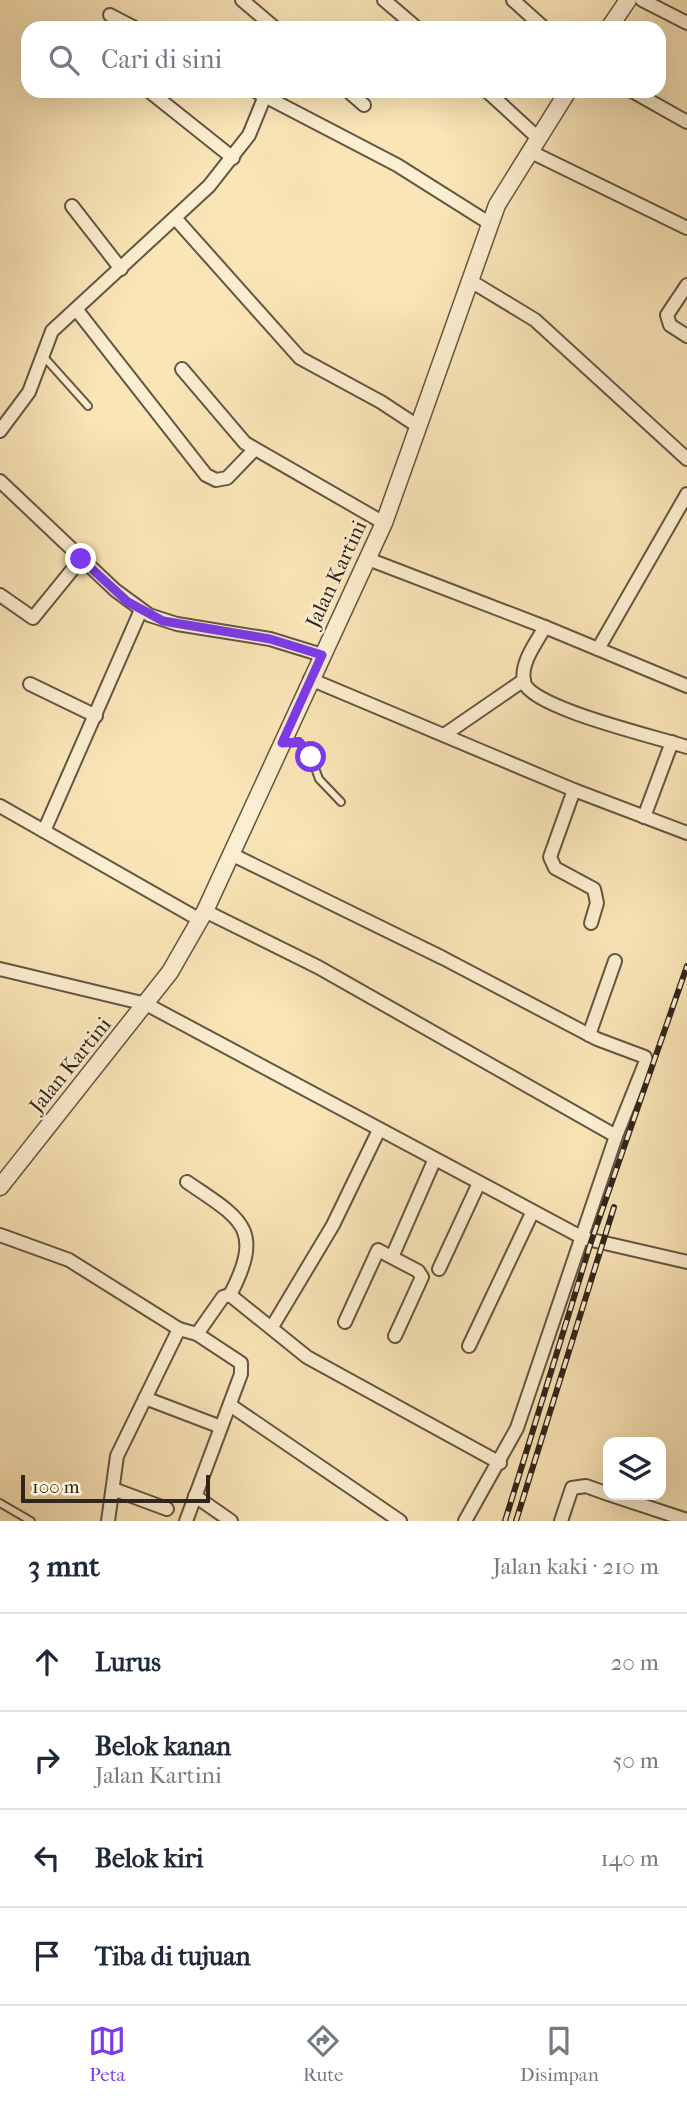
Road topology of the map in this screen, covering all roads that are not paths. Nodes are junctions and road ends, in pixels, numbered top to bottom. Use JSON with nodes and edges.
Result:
{"nodes":[{"id":1,"x":242,"y":0,"type":"edge"},
{"id":2,"x":384,"y":0,"type":"edge"},
{"id":3,"x":513,"y":0,"type":"edge"},
{"id":4,"x":642,"y":0,"type":"edge"},
{"id":5,"x":620,"y":3,"type":"edge"},
{"id":6,"x":110,"y":15,"type":"dead end"},
{"id":7,"x":122,"y":21,"type":"edge"},
{"id":8,"x":267,"y":21,"type":"edge"},
{"id":9,"x":408,"y":21,"type":"edge"},
{"id":10,"x":536,"y":21,"type":"edge"},
{"id":11,"x":612,"y":21,"type":"edge"},
{"id":12,"x":687,"y":23,"type":"edge"},
{"id":13,"x":158,"y":98,"type":"edge"},
{"id":14,"x":259,"y":98,"type":"edge"},
{"id":15,"x":268,"y":98,"type":"edge"},
{"id":16,"x":286,"y":98,"type":"edge"},
{"id":17,"x":356,"y":98,"type":"edge"},
{"id":18,"x":493,"y":98,"type":"edge"},
{"id":19,"x":563,"y":98,"type":"edge"},
{"id":20,"x":644,"y":98,"type":"edge"},
{"id":21,"x":364,"y":105,"type":"dead end"},
{"id":22,"x":284,"y":106,"type":"junction"},
{"id":23,"x":687,"y":122,"type":"edge"},
{"id":24,"x":533,"y":144,"type":"junction"},
{"id":25,"x":233,"y":159,"type":"junction"},
{"id":26,"x":72,"y":206,"type":"dead end"},
{"id":27,"x":176,"y":219,"type":"junction"},
{"id":28,"x":489,"y":223,"type":"junction"},
{"id":29,"x":687,"y":228,"type":"edge"},
{"id":30,"x":121,"y":269,"type":"junction"},
{"id":31,"x":469,"y":280,"type":"junction"},
{"id":32,"x":687,"y":285,"type":"edge"},
{"id":33,"x":76,"y":309,"type":"junction"},
{"id":34,"x":687,"y":336,"type":"edge"},
{"id":35,"x":43,"y":355,"type":"junction"},
{"id":36,"x":182,"y":369,"type":"dead end"},
{"id":37,"x":88,"y":405,"type":"dead end"},
{"id":38,"x":418,"y":427,"type":"junction"},
{"id":39,"x":0,"y":431,"type":"edge"},
{"id":40,"x":254,"y":450,"type":"junction"},
{"id":41,"x":687,"y":459,"type":"edge"},
{"id":42,"x":0,"y":481,"type":"edge"},
{"id":43,"x":687,"y":494,"type":"edge"},
{"id":44,"x":384,"y":523,"type":"junction"},
{"id":45,"x":81,"y":559,"type":"junction"},
{"id":46,"x":368,"y":559,"type":"junction"},
{"id":47,"x":0,"y":595,"type":"edge"},
{"id":48,"x":141,"y":610,"type":"junction"},
{"id":49,"x":545,"y":627,"type":"junction"},
{"id":50,"x":598,"y":649,"type":"junction"},
{"id":51,"x":322,"y":655,"type":"junction"},
{"id":52,"x":310,"y":679,"type":"junction"},
{"id":53,"x":524,"y":680,"type":"junction"},
{"id":54,"x":30,"y":684,"type":"dead end"},
{"id":55,"x":687,"y":687,"type":"edge"},
{"id":56,"x":96,"y":716,"type":"junction"},
{"id":57,"x":444,"y":735,"type":"junction"},
{"id":58,"x":672,"y":742,"type":"junction"},
{"id":59,"x":282,"y":743,"type":"junction"},
{"id":60,"x":687,"y":747,"type":"edge"},
{"id":61,"x":574,"y":790,"type":"junction"},
{"id":62,"x":341,"y":803,"type":"dead end"},
{"id":63,"x":0,"y":806,"type":"edge"},
{"id":64,"x":644,"y":817,"type":"junction"},
{"id":65,"x":44,"y":831,"type":"junction"},
{"id":66,"x":687,"y":833,"type":"edge"},
{"id":67,"x":233,"y":855,"type":"junction"},
{"id":68,"x":202,"y":915,"type":"junction"},
{"id":69,"x":591,"y":923,"type":"dead end"},
{"id":70,"x":615,"y":961,"type":"dead end"},
{"id":71,"x":0,"y":969,"type":"edge"},
{"id":72,"x":146,"y":1004,"type":"junction"},
{"id":73,"x":589,"y":1035,"type":"junction"},
{"id":74,"x":379,"y":1130,"type":"junction"},
{"id":75,"x":616,"y":1136,"type":"junction"},
{"id":76,"x":434,"y":1160,"type":"junction"},
{"id":77,"x":187,"y":1182,"type":"dead end"},
{"id":78,"x":478,"y":1185,"type":"junction"},
{"id":79,"x":0,"y":1187,"type":"edge"},
{"id":80,"x":532,"y":1213,"type":"junction"},
{"id":81,"x":0,"y":1235,"type":"edge"},
{"id":82,"x":583,"y":1238,"type":"junction"},
{"id":83,"x":392,"y":1257,"type":"junction"},
{"id":84,"x":687,"y":1262,"type":"edge"},
{"id":85,"x":439,"y":1269,"type":"dead end"},
{"id":86,"x":230,"y":1295,"type":"junction"},
{"id":87,"x":345,"y":1322,"type":"dead end"},
{"id":88,"x":272,"y":1327,"type":"junction"},
{"id":89,"x":179,"y":1329,"type":"junction"},
{"id":90,"x":197,"y":1334,"type":"junction"},
{"id":91,"x":395,"y":1336,"type":"dead end"},
{"id":92,"x":469,"y":1346,"type":"dead end"},
{"id":93,"x":145,"y":1398,"type":"junction"},
{"id":94,"x":230,"y":1405,"type":"junction"},
{"id":95,"x":221,"y":1427,"type":"junction"},
{"id":96,"x":500,"y":1463,"type":"junction"},
{"id":97,"x":113,"y":1489,"type":"junction"},
{"id":98,"x":603,"y":1492,"type":"edge"},
{"id":99,"x":195,"y":1496,"type":"junction"},
{"id":100,"x":627,"y":1500,"type":"edge"},
{"id":101,"x":0,"y":1503,"type":"edge"},
{"id":102,"x":167,"y":1509,"type":"dead end"},
{"id":103,"x":687,"y":1520,"type":"edge"},
{"id":104,"x":31,"y":1521,"type":"edge"},
{"id":105,"x":108,"y":1521,"type":"edge"},
{"id":106,"x":187,"y":1521,"type":"edge"},
{"id":107,"x":231,"y":1521,"type":"edge"},
{"id":108,"x":401,"y":1521,"type":"edge"},
{"id":109,"x":465,"y":1521,"type":"edge"},
{"id":110,"x":561,"y":1521,"type":"edge"}],
"edges":[{"from":1,"to":8,"type":"street"},
{"from":2,"to":9,"type":"street"},
{"from":3,"to":10,"type":"street"},
{"from":4,"to":12,"type":"street"},
{"from":5,"to":11,"type":"street"},
{"from":6,"to":7,"type":"street"},
{"from":13,"to":25,"type":"street"},
{"from":14,"to":25,"type":"street"},
{"from":15,"to":22,"type":"street"},
{"from":16,"to":22,"type":"street"},
{"from":17,"to":21,"type":"street"},
{"from":18,"to":24,"type":"street"},
{"from":19,"to":24,"type":"street","name":"Jalan Kartini"},
{"from":20,"to":23,"type":"street"},
{"from":22,"to":28,"type":"street"},
{"from":24,"to":28,"type":"street","name":"Jalan Kartini"},
{"from":24,"to":29,"type":"street"},
{"from":25,"to":27,"type":"street"},
{"from":26,"to":30,"type":"street"},
{"from":27,"to":30,"type":"street"},
{"from":27,"to":38,"type":"street"},
{"from":28,"to":31,"type":"street","name":"Jalan Kartini"},
{"from":30,"to":33,"type":"street"},
{"from":31,"to":38,"type":"street","name":"Jalan Kartini"},
{"from":31,"to":41,"type":"street"},
{"from":32,"to":34,"type":"street"},
{"from":33,"to":35,"type":"street"},
{"from":33,"to":40,"type":"street"},
{"from":35,"to":37,"type":"lane"},
{"from":35,"to":39,"type":"street"},
{"from":36,"to":40,"type":"street"},
{"from":38,"to":44,"type":"street","name":"Jalan Kartini"},
{"from":40,"to":44,"type":"street"},
{"from":42,"to":45,"type":"street"},
{"from":43,"to":50,"type":"street"},
{"from":44,"to":46,"type":"street","name":"Jalan Kartini"},
{"from":45,"to":47,"type":"street"},
{"from":45,"to":48,"type":"street"},
{"from":46,"to":49,"type":"street"},
{"from":46,"to":51,"type":"street","name":"Jalan Kartini"},
{"from":48,"to":51,"type":"street"},
{"from":48,"to":56,"type":"street"},
{"from":49,"to":50,"type":"street"},
{"from":49,"to":53,"type":"street"},
{"from":50,"to":55,"type":"street"},
{"from":51,"to":52,"type":"street","name":"Jalan Kartini"},
{"from":52,"to":57,"type":"street"},
{"from":52,"to":59,"type":"street","name":"Jalan Kartini"},
{"from":53,"to":57,"type":"street"},
{"from":53,"to":58,"type":"street"},
{"from":54,"to":56,"type":"street"},
{"from":56,"to":65,"type":"street"},
{"from":57,"to":61,"type":"street"},
{"from":58,"to":60,"type":"street"},
{"from":58,"to":64,"type":"street"},
{"from":59,"to":62,"type":"lane"},
{"from":59,"to":67,"type":"street","name":"Jalan Kartini"},
{"from":61,"to":64,"type":"street"},
{"from":61,"to":69,"type":"street"},
{"from":63,"to":65,"type":"street"},
{"from":64,"to":66,"type":"street"},
{"from":65,"to":68,"type":"street"},
{"from":67,"to":68,"type":"street","name":"Jalan Kartini"},
{"from":67,"to":73,"type":"street"},
{"from":68,"to":72,"type":"street","name":"Jalan Kartini"},
{"from":68,"to":75,"type":"street"},
{"from":70,"to":73,"type":"street"},
{"from":71,"to":72,"type":"street"},
{"from":72,"to":74,"type":"street"},
{"from":72,"to":79,"type":"street","name":"Jalan Kartini"},
{"from":73,"to":75,"type":"street"},
{"from":74,"to":76,"type":"street"},
{"from":74,"to":88,"type":"street"},
{"from":75,"to":82,"type":"street"},
{"from":76,"to":78,"type":"street"},
{"from":76,"to":83,"type":"street"},
{"from":77,"to":86,"type":"street"},
{"from":78,"to":80,"type":"street"},
{"from":78,"to":85,"type":"street"},
{"from":80,"to":82,"type":"street"},
{"from":80,"to":92,"type":"street"},
{"from":81,"to":89,"type":"street"},
{"from":82,"to":84,"type":"street"},
{"from":82,"to":96,"type":"street"},
{"from":83,"to":87,"type":"street"},
{"from":83,"to":91,"type":"street"},
{"from":86,"to":88,"type":"street"},
{"from":86,"to":90,"type":"street"},
{"from":88,"to":96,"type":"street"},
{"from":89,"to":90,"type":"street"},
{"from":89,"to":93,"type":"street"},
{"from":90,"to":94,"type":"street"},
{"from":93,"to":95,"type":"street"},
{"from":93,"to":97,"type":"street"},
{"from":94,"to":95,"type":"street"},
{"from":94,"to":108,"type":"street"},
{"from":95,"to":99,"type":"street"},
{"from":96,"to":109,"type":"street"},
{"from":97,"to":102,"type":"street"},
{"from":97,"to":105,"type":"street"},
{"from":98,"to":110,"type":"street"},
{"from":99,"to":106,"type":"street"},
{"from":99,"to":107,"type":"street"},
{"from":100,"to":103,"type":"street"},
{"from":101,"to":104,"type":"lane"}]}
